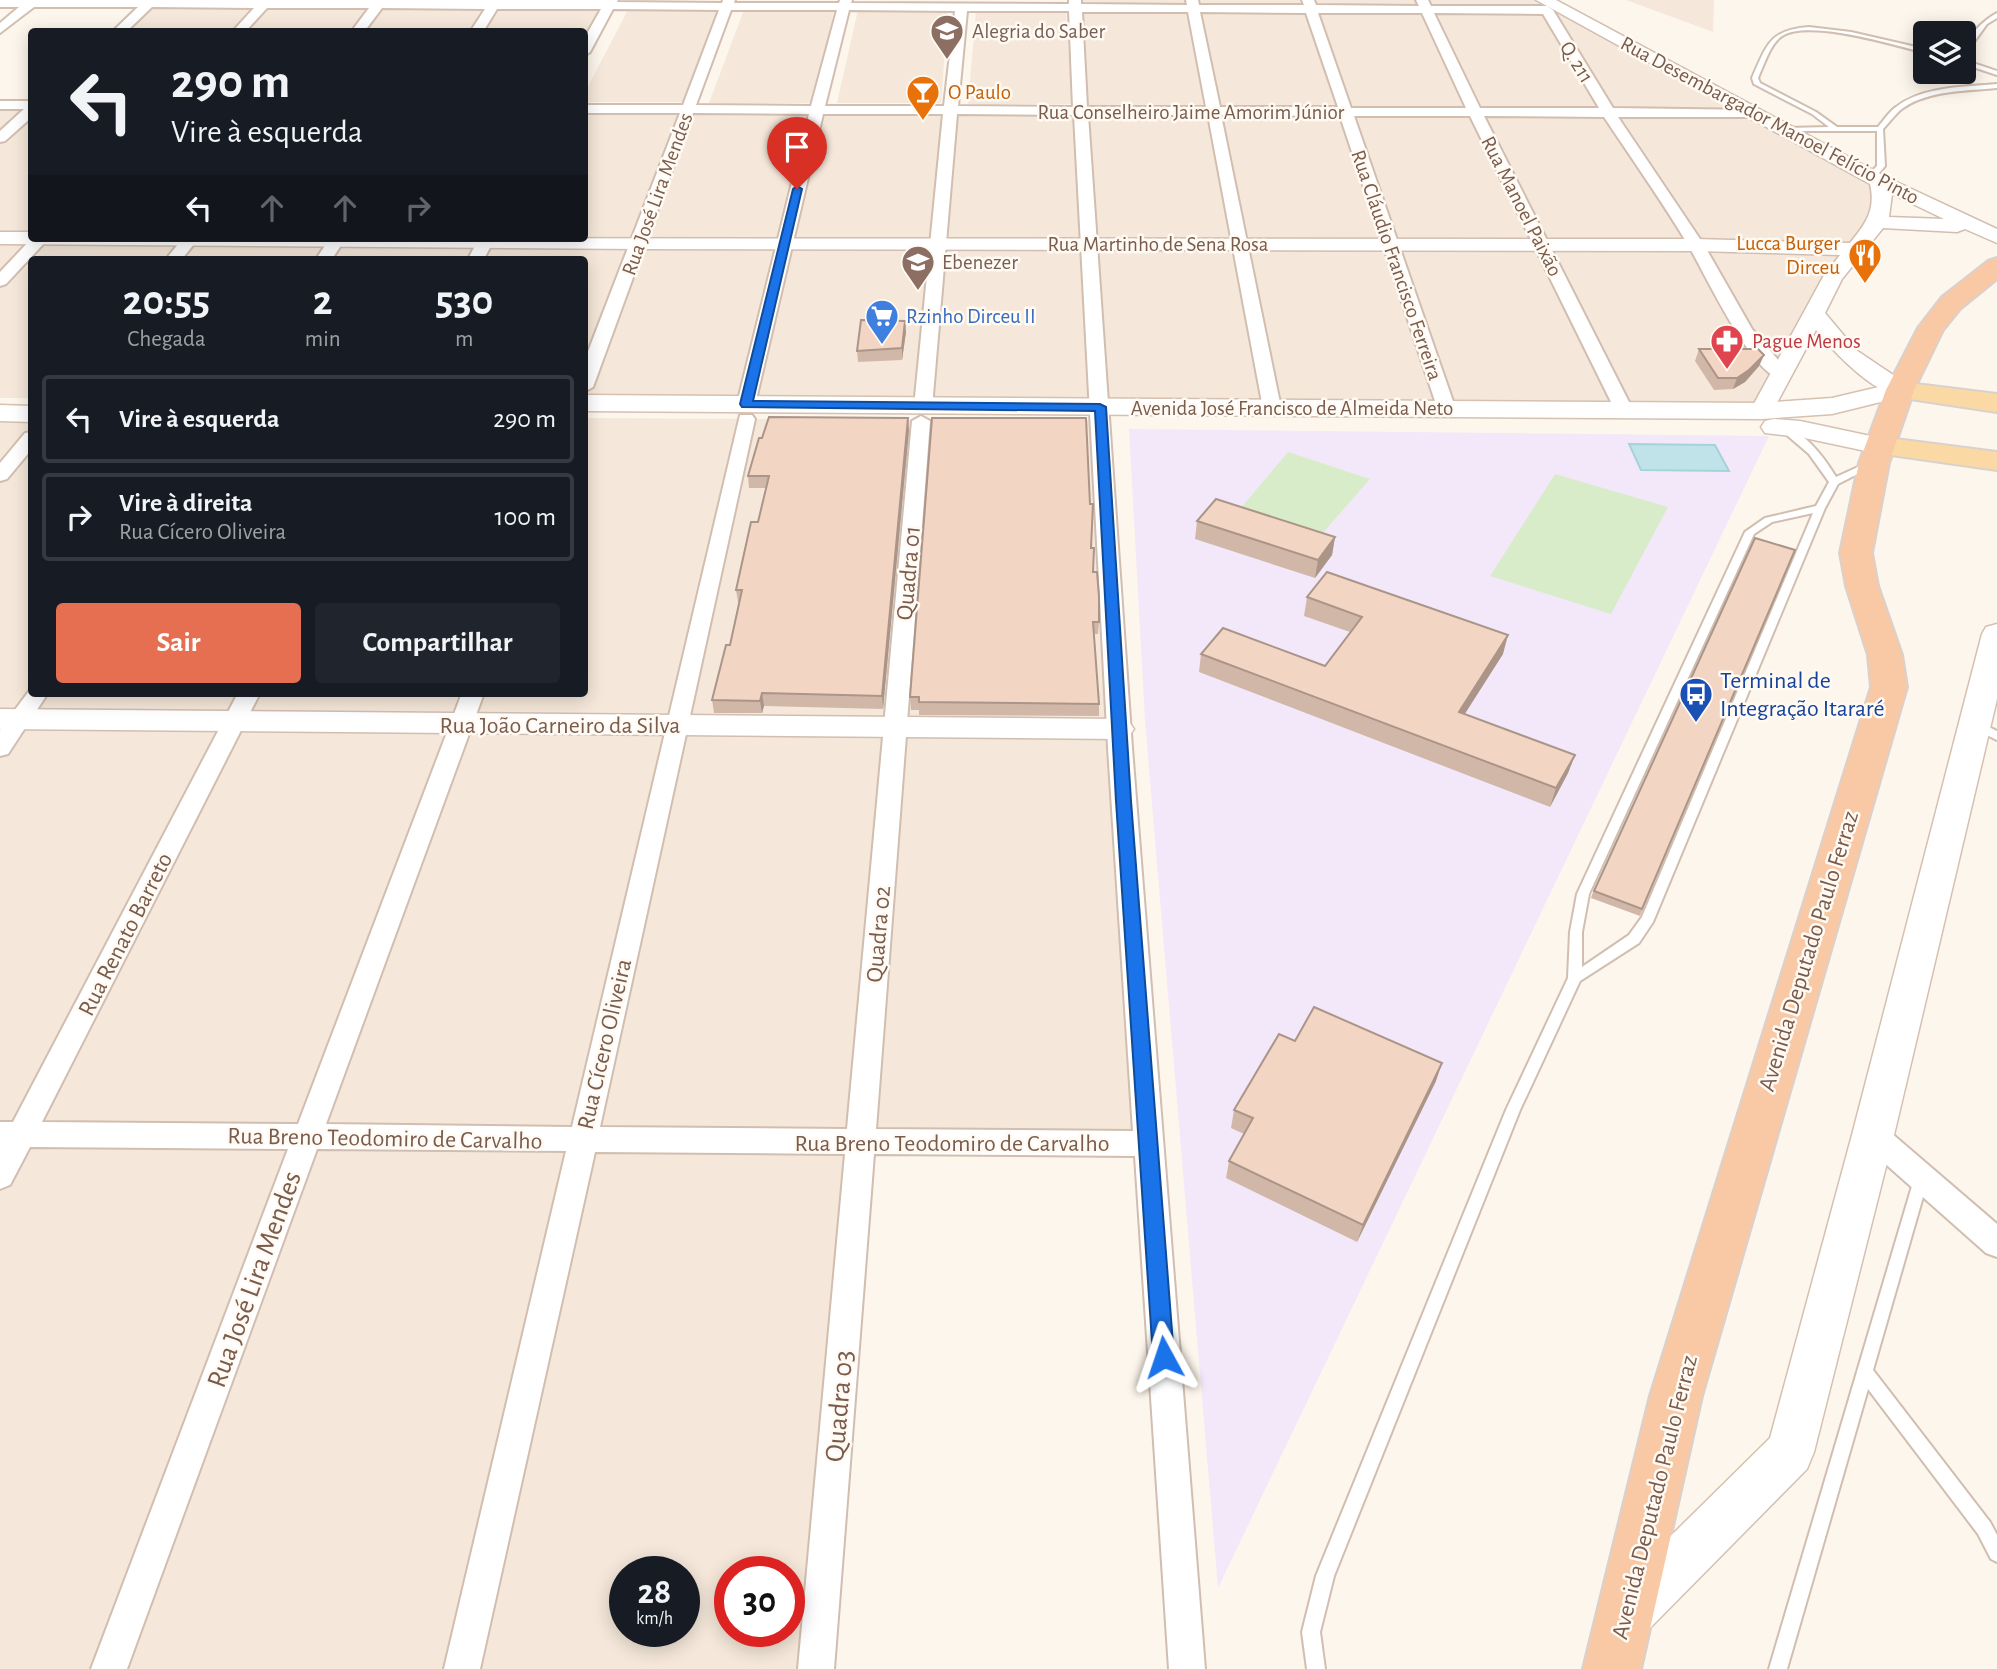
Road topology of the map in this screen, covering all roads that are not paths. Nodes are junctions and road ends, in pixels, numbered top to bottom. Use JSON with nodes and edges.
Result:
{"nodes":[{"id":1,"x":33,"y":2,"type":"edge"},
{"id":2,"x":151,"y":2,"type":"edge"},
{"id":3,"x":266,"y":2,"type":"edge"},
{"id":4,"x":380,"y":2,"type":"edge"},
{"id":5,"x":0,"y":3,"type":"edge"},
{"id":6,"x":496,"y":3,"type":"edge"},
{"id":7,"x":610,"y":3,"type":"edge"},
{"id":8,"x":728,"y":3,"type":"edge"},
{"id":9,"x":845,"y":4,"type":"edge"},
{"id":10,"x":1076,"y":4,"type":"edge"},
{"id":11,"x":1193,"y":4,"type":"edge"},
{"id":12,"x":1546,"y":4,"type":"edge"},
{"id":13,"x":1310,"y":5,"type":"edge"},
{"id":14,"x":1425,"y":5,"type":"edge"},
{"id":15,"x":961,"y":8,"type":"junction"},
{"id":16,"x":1997,"y":15,"type":"edge"},
{"id":17,"x":122,"y":28,"type":"edge"},
{"id":18,"x":242,"y":28,"type":"edge"},
{"id":19,"x":360,"y":28,"type":"edge"},
{"id":20,"x":479,"y":28,"type":"edge"},
{"id":21,"x":0,"y":29,"type":"edge"},
{"id":22,"x":1976,"y":35,"type":"edge"},
{"id":23,"x":588,"y":44,"type":"edge"},
{"id":24,"x":1913,"y":49,"type":"edge"},
{"id":25,"x":1976,"y":66,"type":"edge"},
{"id":26,"x":1997,"y":73,"type":"edge"},
{"id":27,"x":1997,"y":86,"type":"edge"},
{"id":28,"x":0,"y":105,"type":"edge"},
{"id":29,"x":28,"y":107,"type":"edge"},
{"id":30,"x":588,"y":109,"type":"edge"},
{"id":31,"x":817,"y":109,"type":"junction"},
{"id":32,"x":689,"y":110,"type":"junction"},
{"id":33,"x":28,"y":111,"type":"edge"},
{"id":34,"x":949,"y":111,"type":"junction"},
{"id":35,"x":1081,"y":111,"type":"junction"},
{"id":36,"x":1214,"y":112,"type":"junction"},
{"id":37,"x":1346,"y":112,"type":"junction"},
{"id":38,"x":1475,"y":112,"type":"junction"},
{"id":39,"x":1609,"y":113,"type":"junction"},
{"id":40,"x":1755,"y":113,"type":"junction"},
{"id":41,"x":1880,"y":129,"type":"junction"},
{"id":42,"x":1786,"y":130,"type":"junction"},
{"id":43,"x":1835,"y":130,"type":"junction"},
{"id":44,"x":0,"y":138,"type":"edge"},
{"id":45,"x":1875,"y":179,"type":"junction"},
{"id":46,"x":1878,"y":222,"type":"junction"},
{"id":47,"x":1990,"y":234,"type":"edge"},
{"id":48,"x":0,"y":238,"type":"edge"},
{"id":49,"x":28,"y":238,"type":"edge"},
{"id":50,"x":37,"y":242,"type":"edge"},
{"id":51,"x":187,"y":242,"type":"edge"},
{"id":52,"x":400,"y":242,"type":"edge"},
{"id":53,"x":785,"y":242,"type":"junction"},
{"id":54,"x":639,"y":243,"type":"junction"},
{"id":55,"x":941,"y":243,"type":"junction"},
{"id":56,"x":1087,"y":244,"type":"junction"},
{"id":57,"x":1542,"y":244,"type":"junction"},
{"id":58,"x":1240,"y":245,"type":"junction"},
{"id":59,"x":1392,"y":245,"type":"junction"},
{"id":60,"x":1695,"y":245,"type":"junction"},
{"id":61,"x":483,"y":246,"type":"edge"},
{"id":62,"x":1855,"y":249,"type":"junction"},
{"id":63,"x":176,"y":256,"type":"edge"},
{"id":64,"x":1997,"y":267,"type":"edge"},
{"id":65,"x":0,"y":281,"type":"edge"},
{"id":66,"x":1813,"y":313,"type":"junction"},
{"id":67,"x":1781,"y":374,"type":"junction"},
{"id":68,"x":588,"y":377,"type":"edge"},
{"id":69,"x":1900,"y":390,"type":"junction"},
{"id":70,"x":0,"y":398,"type":"edge"},
{"id":71,"x":28,"y":398,"type":"edge"},
{"id":72,"x":588,"y":403,"type":"edge"},
{"id":73,"x":1997,"y":403,"type":"edge"},
{"id":74,"x":1272,"y":408,"type":"junction"},
{"id":75,"x":1447,"y":410,"type":"junction"},
{"id":76,"x":1624,"y":410,"type":"junction"},
{"id":77,"x":1762,"y":411,"type":"junction"},
{"id":78,"x":746,"y":412,"type":"junction"},
{"id":79,"x":0,"y":414,"type":"edge"},
{"id":80,"x":28,"y":414,"type":"edge"},
{"id":81,"x":922,"y":414,"type":"junction"},
{"id":82,"x":1101,"y":414,"type":"junction"},
{"id":83,"x":588,"y":418,"type":"edge"},
{"id":84,"x":1784,"y":428,"type":"junction"},
{"id":85,"x":28,"y":442,"type":"edge"},
{"id":86,"x":1877,"y":454,"type":"junction"},
{"id":87,"x":1997,"y":461,"type":"edge"},
{"id":88,"x":0,"y":475,"type":"edge"},
{"id":89,"x":1834,"y":482,"type":"junction"},
{"id":90,"x":1820,"y":508,"type":"junction"},
{"id":91,"x":1997,"y":634,"type":"edge"},
{"id":92,"x":33,"y":697,"type":"edge"},
{"id":93,"x":247,"y":697,"type":"edge"},
{"id":94,"x":472,"y":697,"type":"edge"},
{"id":95,"x":10,"y":719,"type":"edge"},
{"id":96,"x":234,"y":722,"type":"junction"},
{"id":97,"x":461,"y":725,"type":"junction"},
{"id":98,"x":678,"y":725,"type":"junction"},
{"id":99,"x":896,"y":726,"type":"junction"},
{"id":100,"x":1119,"y":729,"type":"junction"},
{"id":101,"x":1985,"y":730,"type":"edge"},
{"id":102,"x":0,"y":748,"type":"edge"},
{"id":103,"x":1575,"y":978,"type":"junction"},
{"id":104,"x":11,"y":1134,"type":"edge"},
{"id":105,"x":1873,"y":1135,"type":"junction"},
{"id":106,"x":306,"y":1138,"type":"junction"},
{"id":107,"x":582,"y":1140,"type":"junction"},
{"id":108,"x":860,"y":1143,"type":"junction"},
{"id":109,"x":1147,"y":1144,"type":"junction"},
{"id":110,"x":0,"y":1175,"type":"edge"},
{"id":111,"x":1922,"y":1176,"type":"junction"},
{"id":112,"x":1997,"y":1242,"type":"edge"},
{"id":113,"x":1865,"y":1371,"type":"junction"},
{"id":114,"x":1997,"y":1553,"type":"edge"},
{"id":115,"x":1619,"y":1643,"type":"edge"},
{"id":116,"x":109,"y":1669,"type":"edge"},
{"id":117,"x":462,"y":1669,"type":"edge"},
{"id":118,"x":816,"y":1669,"type":"edge"},
{"id":119,"x":1187,"y":1669,"type":"edge"},
{"id":120,"x":1316,"y":1669,"type":"edge"},
{"id":121,"x":1778,"y":1669,"type":"edge"}],
"edges":[{"from":1,"to":2,"type":"street"},
{"from":1,"to":5,"type":"street"},
{"from":1,"to":21,"type":"street"},
{"from":2,"to":3,"type":"street"},
{"from":2,"to":17,"type":"street"},
{"from":3,"to":4,"type":"street"},
{"from":3,"to":18,"type":"street"},
{"from":4,"to":6,"type":"street"},
{"from":4,"to":19,"type":"street"},
{"from":6,"to":7,"type":"street"},
{"from":6,"to":20,"type":"street"},
{"from":7,"to":8,"type":"street"},
{"from":7,"to":23,"type":"street"},
{"from":8,"to":9,"type":"street"},
{"from":8,"to":32,"type":"street","name":"Rua José Lira Mendes"},
{"from":9,"to":15,"type":"street"},
{"from":9,"to":31,"type":"street","name":"Rua Cícero Oliveira"},
{"from":10,"to":11,"type":"street"},
{"from":10,"to":15,"type":"street"},
{"from":10,"to":35,"type":"street"},
{"from":11,"to":13,"type":"street"},
{"from":11,"to":36,"type":"street"},
{"from":12,"to":14,"type":"street"},
{"from":12,"to":39,"type":"street","name":"Q. 211"},
{"from":12,"to":40,"type":"street","name":"Rua Desembargador Manoel Felício Pinto"},
{"from":13,"to":14,"type":"street"},
{"from":13,"to":37,"type":"street","name":"Rua Cláudio Francisco Ferreira"},
{"from":14,"to":38,"type":"street","name":"Rua Manoel Paixão"},
{"from":15,"to":34,"type":"street","name":"Quadra 01"},
{"from":16,"to":22,"type":"lane"},
{"from":24,"to":43,"type":"lane"},
{"from":25,"to":26,"type":"lane"},
{"from":27,"to":41,"type":"lane"},
{"from":28,"to":29,"type":"street"},
{"from":30,"to":32,"type":"street","name":"Rua Conselheiro Jaime Amorim Júnior"},
{"from":31,"to":32,"type":"street","name":"Rua Conselheiro Jaime Amorim Júnior"},
{"from":31,"to":34,"type":"street","name":"Rua Conselheiro Jaime Amorim Júnior"},
{"from":31,"to":53,"type":"street","name":"Rua Cícero Oliveira"},
{"from":32,"to":54,"type":"street","name":"Rua José Lira Mendes"},
{"from":33,"to":44,"type":"street"},
{"from":34,"to":35,"type":"street","name":"Rua Conselheiro Jaime Amorim Júnior"},
{"from":34,"to":55,"type":"street","name":"Quadra 01"},
{"from":35,"to":36,"type":"street","name":"Rua Conselheiro Jaime Amorim Júnior"},
{"from":35,"to":56,"type":"street"},
{"from":36,"to":37,"type":"street","name":"Rua Conselheiro Jaime Amorim Júnior"},
{"from":36,"to":58,"type":"street"},
{"from":37,"to":38,"type":"street","name":"Rua Conselheiro Jaime Amorim Júnior"},
{"from":37,"to":59,"type":"street","name":"Rua Cláudio Francisco Ferreira"},
{"from":38,"to":39,"type":"street","name":"Rua Conselheiro Jaime Amorim Júnior"},
{"from":38,"to":57,"type":"street","name":"Rua Manoel Paixão"},
{"from":39,"to":40,"type":"street","name":"Rua Conselheiro Jaime Amorim Júnior"},
{"from":39,"to":60,"type":"street","name":"Q. 211"},
{"from":40,"to":42,"type":"street","name":"Rua Desembargador Manoel Felício Pinto"},
{"from":41,"to":43,"type":"lane"},
{"from":41,"to":45,"type":"lane"},
{"from":42,"to":43,"type":"lane"},
{"from":42,"to":45,"type":"street","name":"Rua Desembargador Manoel Felício Pinto"},
{"from":45,"to":46,"type":"street"},
{"from":45,"to":47,"type":"street","name":"Rua Desembargador Manoel Felício Pinto"},
{"from":46,"to":47,"type":"street"},
{"from":46,"to":62,"type":"street"},
{"from":48,"to":49,"type":"street","name":"Rua Martinho de Sena Rosa"},
{"from":50,"to":65,"type":"street"},
{"from":51,"to":63,"type":"street"},
{"from":52,"to":61,"type":"street","name":"Rua Martinho de Sena Rosa"},
{"from":53,"to":54,"type":"street","name":"Rua Martinho de Sena Rosa"},
{"from":53,"to":55,"type":"street","name":"Rua Martinho de Sena Rosa"},
{"from":53,"to":78,"type":"street","name":"Rua Cícero Oliveira"},
{"from":54,"to":61,"type":"street","name":"Rua Martinho de Sena Rosa"},
{"from":54,"to":68,"type":"street","name":"Rua José Lira Mendes"},
{"from":55,"to":56,"type":"street","name":"Rua Martinho de Sena Rosa"},
{"from":55,"to":81,"type":"street","name":"Quadra 01"},
{"from":56,"to":58,"type":"street","name":"Rua Martinho de Sena Rosa"},
{"from":56,"to":82,"type":"street"},
{"from":57,"to":59,"type":"street","name":"Rua Martinho de Sena Rosa"},
{"from":57,"to":60,"type":"street","name":"Rua Martinho de Sena Rosa"},
{"from":57,"to":76,"type":"street","name":"Rua Manoel Paixão"},
{"from":58,"to":59,"type":"street","name":"Rua Martinho de Sena Rosa"},
{"from":58,"to":74,"type":"street"},
{"from":59,"to":75,"type":"street","name":"Rua Cláudio Francisco Ferreira"},
{"from":60,"to":62,"type":"street","name":"Rua Martinho de Sena Rosa"},
{"from":60,"to":67,"type":"street","name":"Q. 211"},
{"from":62,"to":66,"type":"street"},
{"from":64,"to":69,"type":"highway","name":"Avenida Deputado Paulo Ferraz"},
{"from":66,"to":67,"type":"street"},
{"from":66,"to":69,"type":"street"},
{"from":67,"to":77,"type":"street"},
{"from":69,"to":73,"type":"main road","name":"Avenida José Francisco de Almeida Neto"},
{"from":69,"to":77,"type":"main road","name":"Avenida José Francisco de Almeida Neto"},
{"from":69,"to":86,"type":"highway","name":"Avenida Deputado Paulo Ferraz"},
{"from":70,"to":71,"type":"main road"},
{"from":72,"to":78,"type":"main road","name":"Avenida José Francisco de Almeida Neto"},
{"from":74,"to":75,"type":"main road","name":"Avenida José Francisco de Almeida Neto"},
{"from":74,"to":82,"type":"main road","name":"Avenida José Francisco de Almeida Neto"},
{"from":75,"to":76,"type":"main road","name":"Avenida José Francisco de Almeida Neto"},
{"from":76,"to":77,"type":"main road","name":"Avenida José Francisco de Almeida Neto"},
{"from":78,"to":81,"type":"main road","name":"Avenida José Francisco de Almeida Neto"},
{"from":78,"to":83,"type":"main road","name":"Avenida José Francisco de Almeida Neto"},
{"from":78,"to":98,"type":"street","name":"Rua Cícero Oliveira"},
{"from":79,"to":80,"type":"main road"},
{"from":81,"to":82,"type":"main road","name":"Avenida José Francisco de Almeida Neto"},
{"from":81,"to":99,"type":"street","name":"Quadra 01"},
{"from":82,"to":84,"type":"main road","name":"Avenida José Francisco de Almeida Neto"},
{"from":82,"to":100,"type":"street"},
{"from":84,"to":86,"type":"main road","name":"Avenida José Francisco de Almeida Neto"},
{"from":84,"to":89,"type":"lane"},
{"from":85,"to":88,"type":"street"},
{"from":86,"to":87,"type":"main road","name":"Avenida José Francisco de Almeida Neto"},
{"from":86,"to":89,"type":"lane"},
{"from":86,"to":115,"type":"highway","name":"Avenida Deputado Paulo Ferraz"},
{"from":89,"to":90,"type":"lane"},
{"from":90,"to":103,"type":"lane"},
{"from":90,"to":103,"type":"lane"},
{"from":91,"to":101,"type":"main road"},
{"from":92,"to":95,"type":"street"},
{"from":93,"to":96,"type":"street","name":"Rua Renato Barreto"},
{"from":94,"to":97,"type":"street","name":"Rua José Lira Mendes"},
{"from":95,"to":96,"type":"street","name":"Rua João Carneiro da Silva"},
{"from":95,"to":102,"type":"street"},
{"from":96,"to":97,"type":"street","name":"Rua João Carneiro da Silva"},
{"from":96,"to":104,"type":"street","name":"Rua Renato Barreto"},
{"from":97,"to":98,"type":"street","name":"Rua João Carneiro da Silva"},
{"from":97,"to":106,"type":"street","name":"Rua José Lira Mendes"},
{"from":98,"to":99,"type":"street","name":"Rua João Carneiro da Silva"},
{"from":98,"to":107,"type":"street","name":"Rua Cícero Oliveira"},
{"from":99,"to":100,"type":"street","name":"Rua João Carneiro da Silva"},
{"from":99,"to":108,"type":"street","name":"Quadra 02"},
{"from":100,"to":109,"type":"street"},
{"from":101,"to":105,"type":"main road"},
{"from":103,"to":120,"type":"lane"},
{"from":104,"to":106,"type":"street","name":"Rua Breno Teodomiro de Carvalho"},
{"from":104,"to":110,"type":"street","name":"Rua Renato Barreto"},
{"from":105,"to":111,"type":"street"},
{"from":105,"to":115,"type":"main road"},
{"from":106,"to":107,"type":"street","name":"Rua Breno Teodomiro de Carvalho"},
{"from":106,"to":116,"type":"street","name":"Rua José Lira Mendes"},
{"from":107,"to":108,"type":"street","name":"Rua Breno Teodomiro de Carvalho"},
{"from":107,"to":117,"type":"street","name":"Rua Cícero Oliveira"},
{"from":108,"to":109,"type":"street","name":"Rua Breno Teodomiro de Carvalho"},
{"from":108,"to":118,"type":"street","name":"Quadra 03"},
{"from":109,"to":119,"type":"street"},
{"from":111,"to":112,"type":"street"},
{"from":111,"to":113,"type":"lane"},
{"from":113,"to":114,"type":"lane"},
{"from":113,"to":121,"type":"lane"}]}
